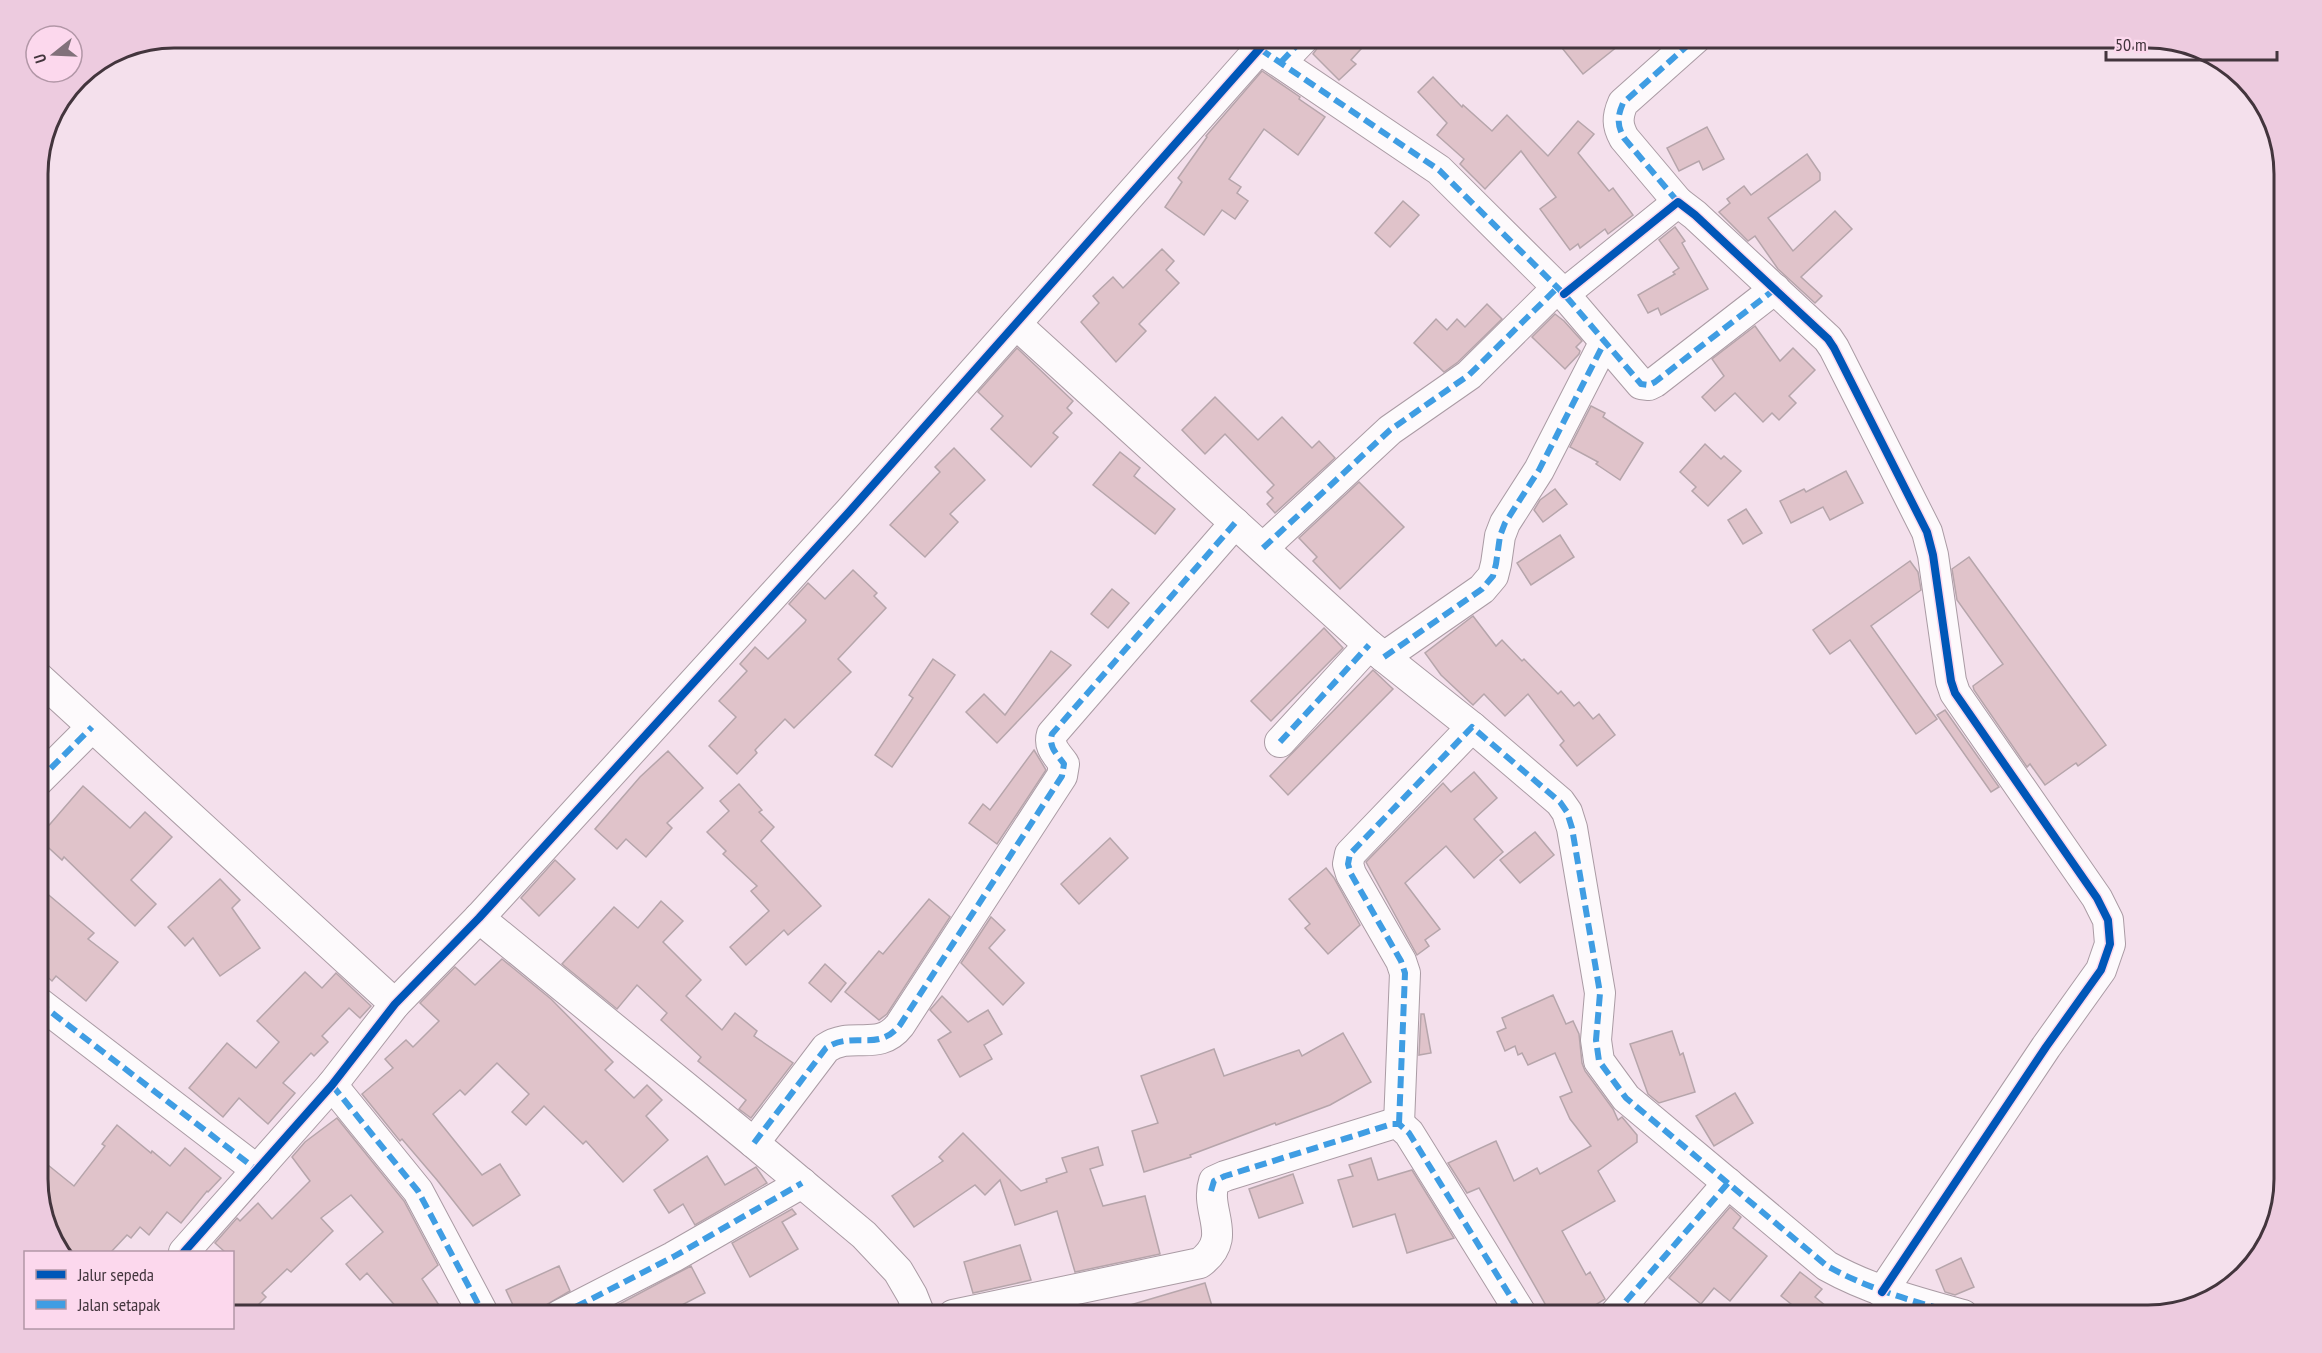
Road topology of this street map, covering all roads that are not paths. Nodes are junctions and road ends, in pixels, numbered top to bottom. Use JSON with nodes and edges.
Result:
{"nodes":[{"id":1,"x":1685,"y":48,"type":"edge"},
{"id":2,"x":1270,"y":49,"type":"edge"},
{"id":3,"x":1678,"y":202,"type":"junction"},
{"id":4,"x":1775,"y":289,"type":"junction"},
{"id":5,"x":1560,"y":291,"type":"junction"},
{"id":6,"x":1016,"y":324,"type":"junction"},
{"id":7,"x":1604,"y":343,"type":"junction"},
{"id":8,"x":1235,"y":523,"type":"junction"},
{"id":9,"x":1263,"y":548,"type":"junction"},
{"id":10,"x":1376,"y":651,"type":"junction"},
{"id":11,"x":48,"y":686,"type":"edge"},
{"id":12,"x":92,"y":727,"type":"junction"},
{"id":13,"x":1472,"y":728,"type":"junction"},
{"id":14,"x":1280,"y":742,"type":"dead end"},
{"id":15,"x":48,"y":771,"type":"edge"},
{"id":16,"x":479,"y":918,"type":"junction"},
{"id":17,"x":395,"y":1004,"type":"junction"},
{"id":18,"x":48,"y":1010,"type":"edge"},
{"id":19,"x":332,"y":1085,"type":"junction"},
{"id":20,"x":1399,"y":1124,"type":"junction"},
{"id":21,"x":754,"y":1143,"type":"junction"},
{"id":22,"x":257,"y":1170,"type":"junction"},
{"id":23,"x":802,"y":1183,"type":"junction"},
{"id":24,"x":1728,"y":1184,"type":"junction"},
{"id":25,"x":185,"y":1251,"type":"edge"},
{"id":26,"x":1882,"y":1292,"type":"junction"},
{"id":27,"x":478,"y":1305,"type":"edge"},
{"id":28,"x":581,"y":1305,"type":"edge"},
{"id":29,"x":916,"y":1305,"type":"edge"},
{"id":30,"x":1004,"y":1305,"type":"edge"},
{"id":31,"x":1515,"y":1305,"type":"edge"},
{"id":32,"x":1624,"y":1305,"type":"edge"},
{"id":33,"x":1926,"y":1305,"type":"edge"}],
"edges":[{"from":1,"to":3,"type":"street"},
{"from":2,"to":5,"type":"street"},
{"from":2,"to":6,"type":"street"},
{"from":3,"to":4,"type":"street"},
{"from":3,"to":5,"type":"street"},
{"from":4,"to":7,"type":"street"},
{"from":4,"to":26,"type":"street"},
{"from":5,"to":7,"type":"street"},
{"from":5,"to":9,"type":"street"},
{"from":6,"to":8,"type":"street"},
{"from":6,"to":16,"type":"street"},
{"from":7,"to":10,"type":"street"},
{"from":8,"to":9,"type":"street"},
{"from":8,"to":21,"type":"street"},
{"from":9,"to":10,"type":"street"},
{"from":10,"to":13,"type":"street"},
{"from":10,"to":14,"type":"street"},
{"from":11,"to":12,"type":"street"},
{"from":12,"to":15,"type":"street"},
{"from":12,"to":17,"type":"street"},
{"from":13,"to":20,"type":"street"},
{"from":13,"to":24,"type":"street"},
{"from":16,"to":17,"type":"street"},
{"from":16,"to":21,"type":"street"},
{"from":17,"to":19,"type":"street"},
{"from":18,"to":22,"type":"street"},
{"from":19,"to":22,"type":"street"},
{"from":19,"to":27,"type":"street"},
{"from":20,"to":30,"type":"street"},
{"from":20,"to":31,"type":"street"},
{"from":21,"to":23,"type":"street"},
{"from":22,"to":25,"type":"street"},
{"from":23,"to":28,"type":"street"},
{"from":23,"to":29,"type":"street"},
{"from":24,"to":26,"type":"street"},
{"from":24,"to":32,"type":"street"},
{"from":26,"to":33,"type":"street"}]}
